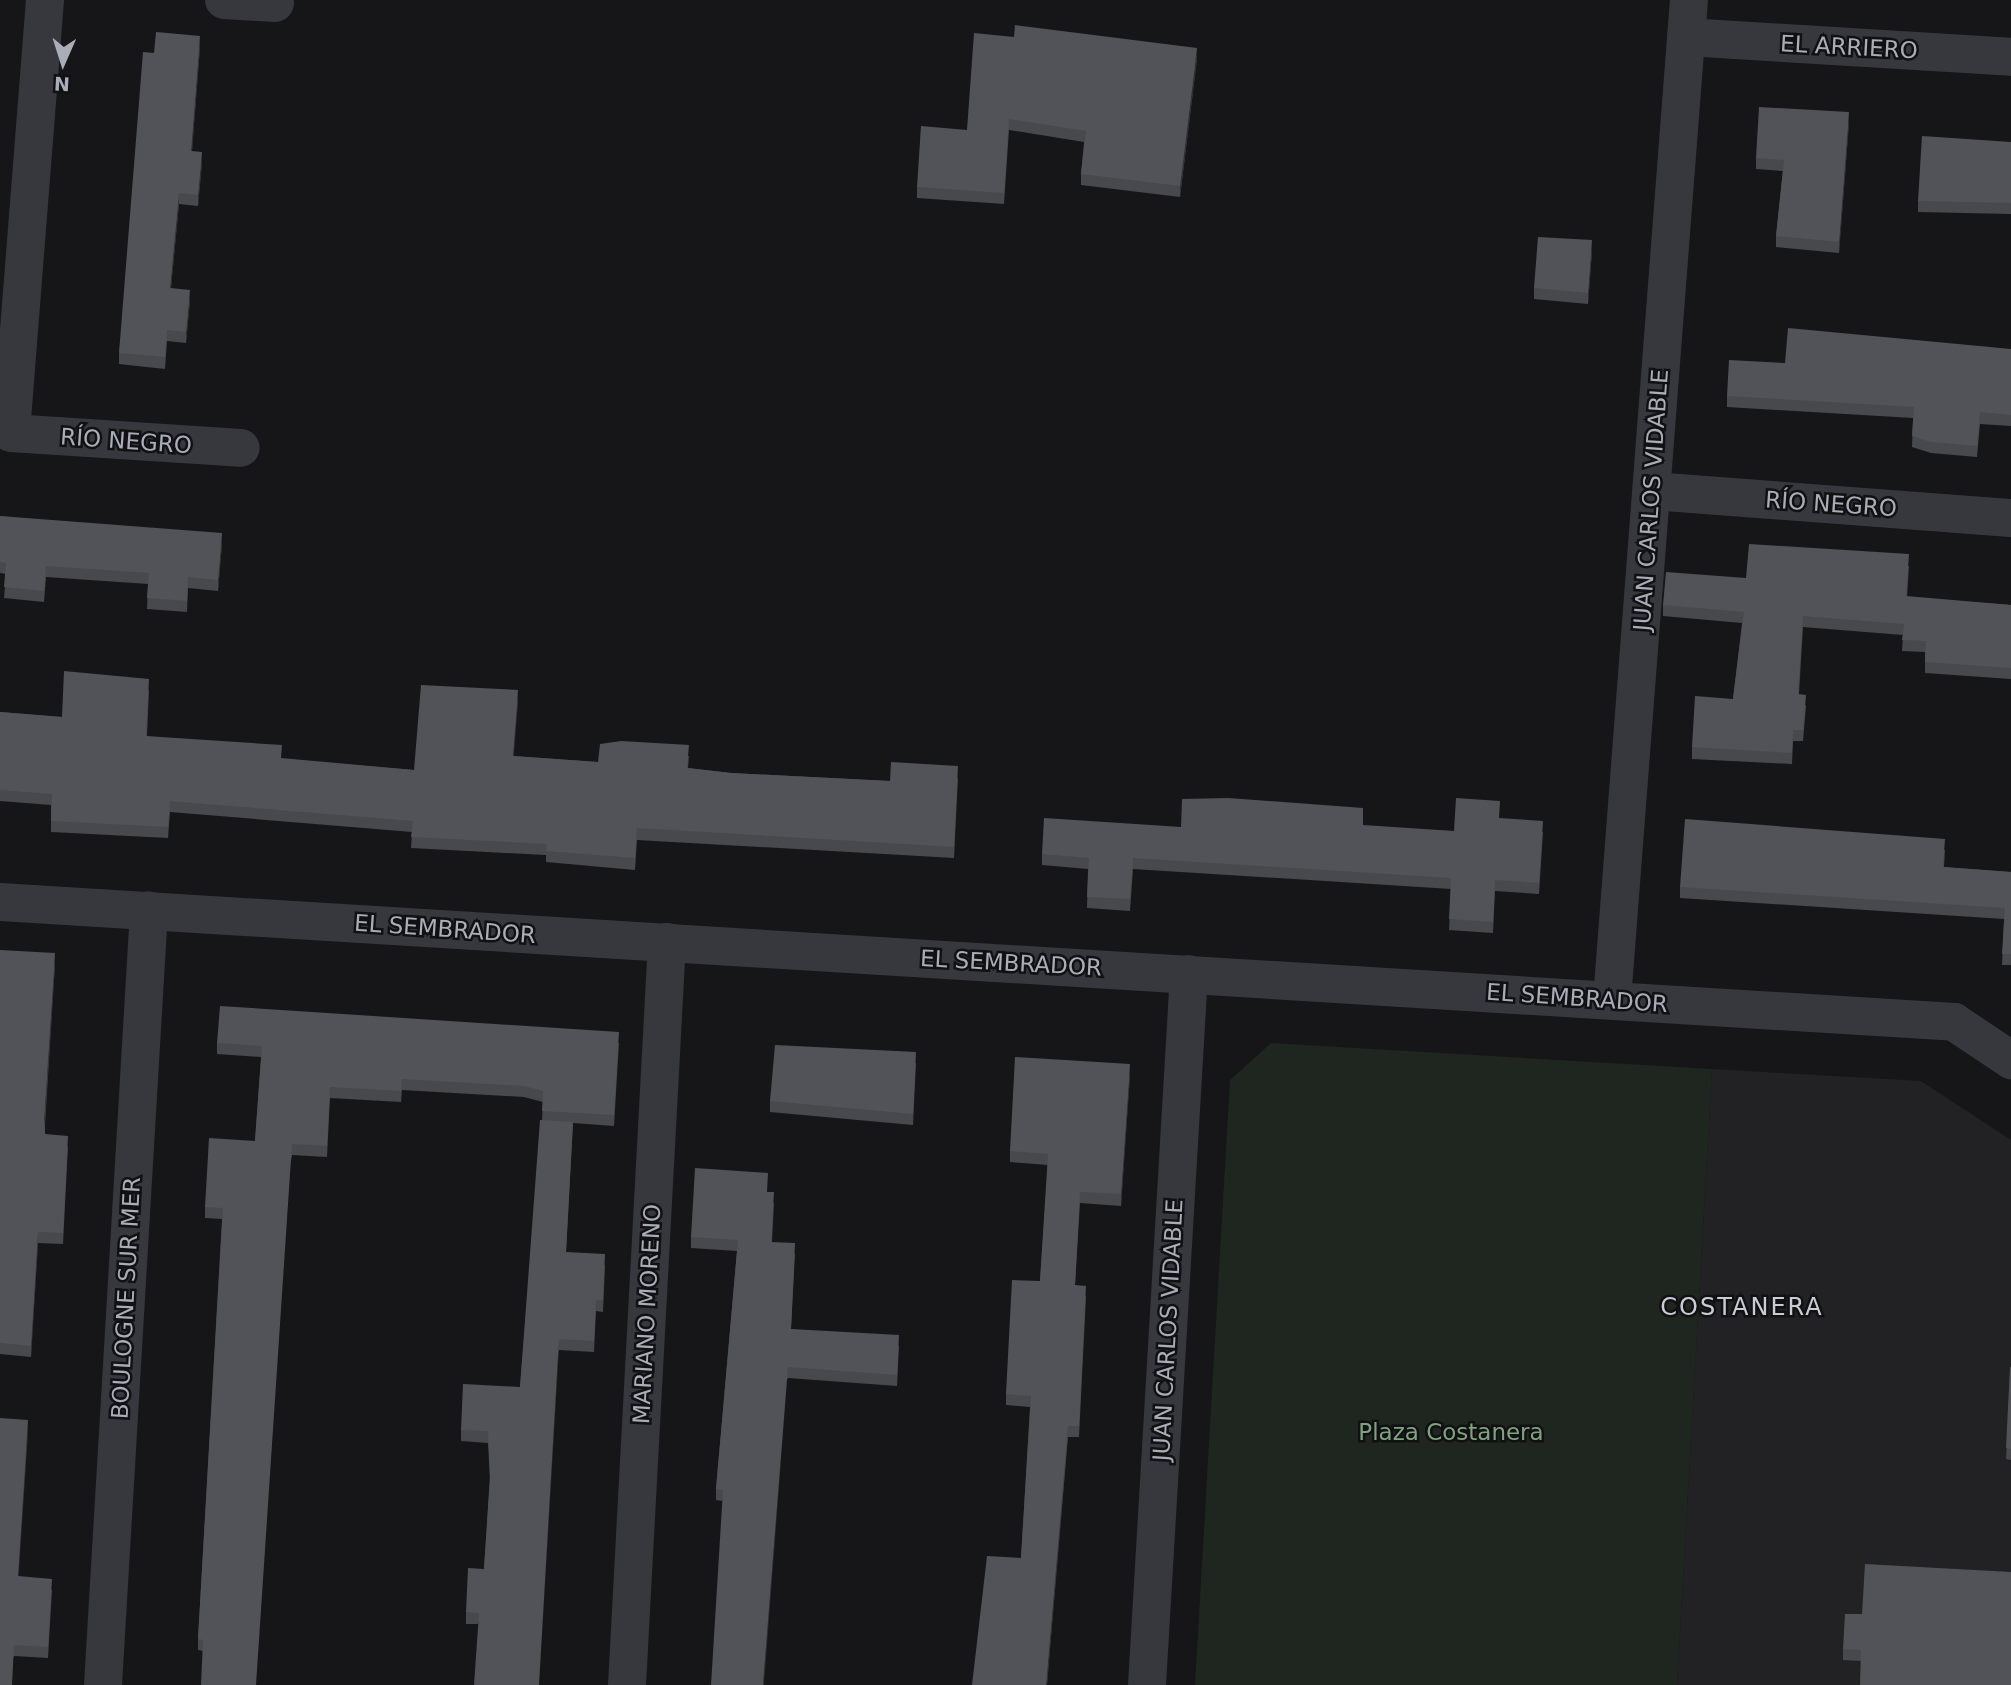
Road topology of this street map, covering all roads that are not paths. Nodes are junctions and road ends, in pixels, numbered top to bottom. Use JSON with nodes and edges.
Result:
{"nodes":[{"id":1,"x":45,"y":0,"type":"edge"},
{"id":2,"x":224,"y":0,"type":"edge"},
{"id":3,"x":1689,"y":0,"type":"edge"},
{"id":4,"x":275,"y":3,"type":"dead end"},
{"id":5,"x":1686,"y":37,"type":"junction"},
{"id":6,"x":2011,"y":57,"type":"edge"},
{"id":7,"x":241,"y":448,"type":"dead end"},
{"id":8,"x":1651,"y":491,"type":"junction"},
{"id":9,"x":2011,"y":518,"type":"edge"},
{"id":10,"x":0,"y":902,"type":"edge"},
{"id":11,"x":149,"y":910,"type":"junction"},
{"id":12,"x":667,"y":942,"type":"junction"},
{"id":13,"x":1189,"y":974,"type":"junction"},
{"id":14,"x":1612,"y":1000,"type":"junction"},
{"id":15,"x":2011,"y":1060,"type":"edge"},
{"id":16,"x":103,"y":1685,"type":"edge"},
{"id":17,"x":627,"y":1685,"type":"edge"},
{"id":18,"x":1147,"y":1685,"type":"edge"}],
"edges":[{"from":1,"to":7,"type":"street","name":"RÍO NEGRO"},
{"from":2,"to":4,"type":"street"},
{"from":3,"to":5,"type":"street","name":"JUAN CARLOS VIDABLE"},
{"from":5,"to":6,"type":"street","name":"EL ARRIERO"},
{"from":5,"to":8,"type":"street","name":"JUAN CARLOS VIDABLE"},
{"from":8,"to":9,"type":"street","name":"RÍO NEGRO"},
{"from":8,"to":14,"type":"street","name":"JUAN CARLOS VIDABLE"},
{"from":10,"to":11,"type":"street","name":"EL SEMBRADOR"},
{"from":11,"to":12,"type":"street","name":"EL SEMBRADOR"},
{"from":11,"to":16,"type":"street","name":"BOULOGNE SUR MER"},
{"from":12,"to":13,"type":"street","name":"EL SEMBRADOR"},
{"from":12,"to":17,"type":"street","name":"MARIANO MORENO"},
{"from":13,"to":14,"type":"street","name":"EL SEMBRADOR"},
{"from":13,"to":18,"type":"street","name":"JUAN CARLOS VIDABLE"},
{"from":14,"to":15,"type":"street","name":"EL SEMBRADOR"}]}
